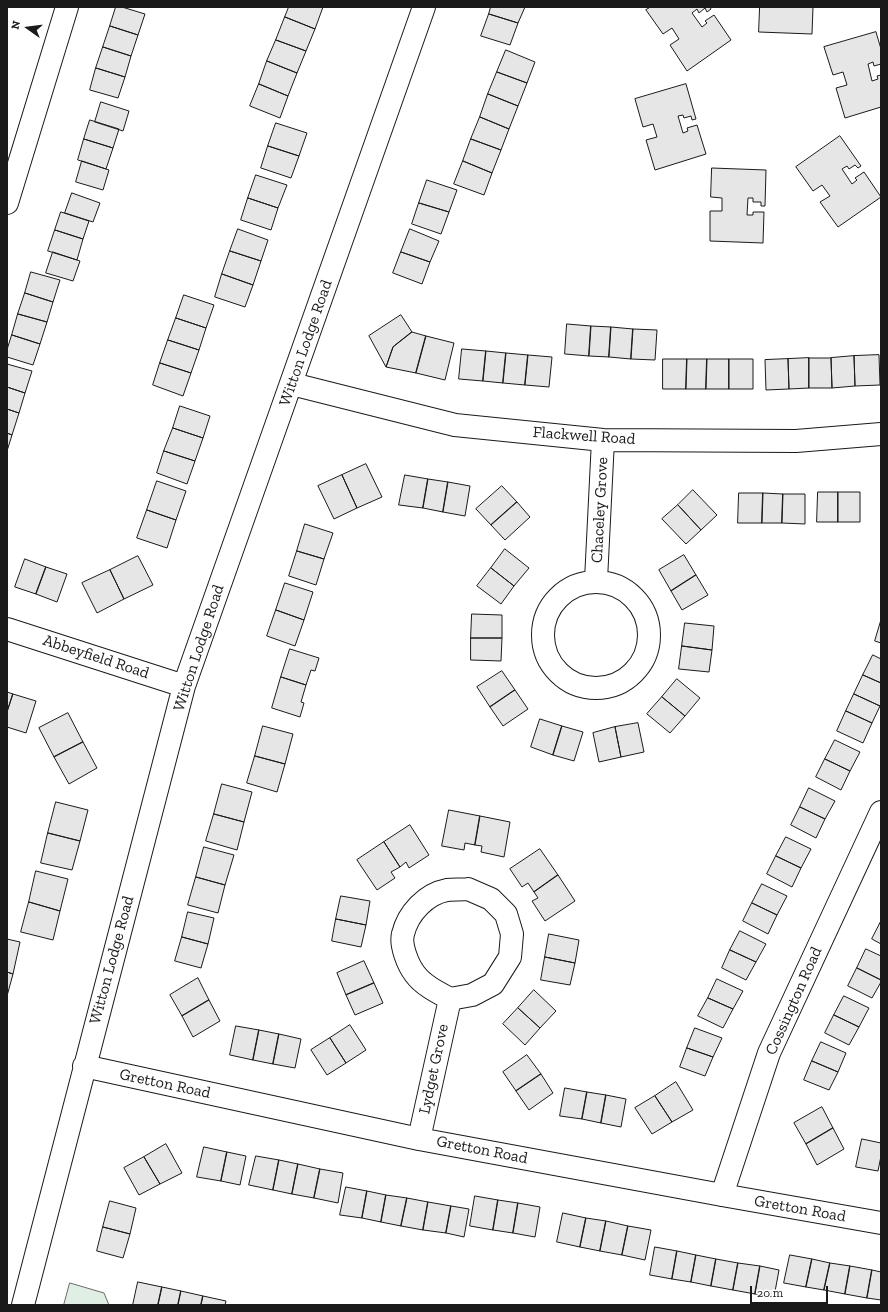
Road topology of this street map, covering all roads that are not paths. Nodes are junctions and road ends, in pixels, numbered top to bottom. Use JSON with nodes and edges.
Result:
{"nodes":[{"id":1,"x":67,"y":7,"type":"edge"},
{"id":2,"x":424,"y":7,"type":"edge"},
{"id":3,"x":7,"y":203,"type":"edge"},
{"id":4,"x":292,"y":384,"type":"junction"},
{"id":5,"x":881,"y":434,"type":"edge"},
{"id":6,"x":603,"y":440,"type":"junction"},
{"id":7,"x":596,"y":580,"type":"junction"},
{"id":8,"x":7,"y":629,"type":"edge"},
{"id":9,"x":184,"y":686,"type":"junction"},
{"id":10,"x":881,"y":812,"type":"edge"},
{"id":11,"x":450,"y":999,"type":"junction"},
{"id":12,"x":84,"y":1066,"type":"junction"},
{"id":13,"x":419,"y":1139,"type":"junction"},
{"id":14,"x":722,"y":1195,"type":"junction"},
{"id":15,"x":881,"y":1223,"type":"edge"},
{"id":16,"x":23,"y":1305,"type":"edge"}],
"edges":[{"from":1,"to":3,"type":"street"},
{"from":2,"to":4,"type":"street","name":"Witton Lodge Road"},
{"from":4,"to":6,"type":"street","name":"Flackwell Road"},
{"from":4,"to":9,"type":"street","name":"Witton Lodge Road"},
{"from":5,"to":6,"type":"street","name":"Flackwell Road"},
{"from":6,"to":7,"type":"street","name":"Chaceley Grove"},
{"from":7,"to":7,"type":"street","name":"Chaceley Grove"},
{"from":8,"to":9,"type":"street","name":"Abbeyfield Road"},
{"from":9,"to":12,"type":"street","name":"Witton Lodge Road"},
{"from":10,"to":14,"type":"street","name":"Cossington Road"},
{"from":11,"to":11,"type":"street"},
{"from":11,"to":13,"type":"street","name":"Lydget Grove"},
{"from":12,"to":13,"type":"street","name":"Gretton Road"},
{"from":12,"to":16,"type":"street","name":"Witton Lodge Road"},
{"from":13,"to":14,"type":"street","name":"Gretton Road"},
{"from":14,"to":15,"type":"street","name":"Gretton Road"}]}
